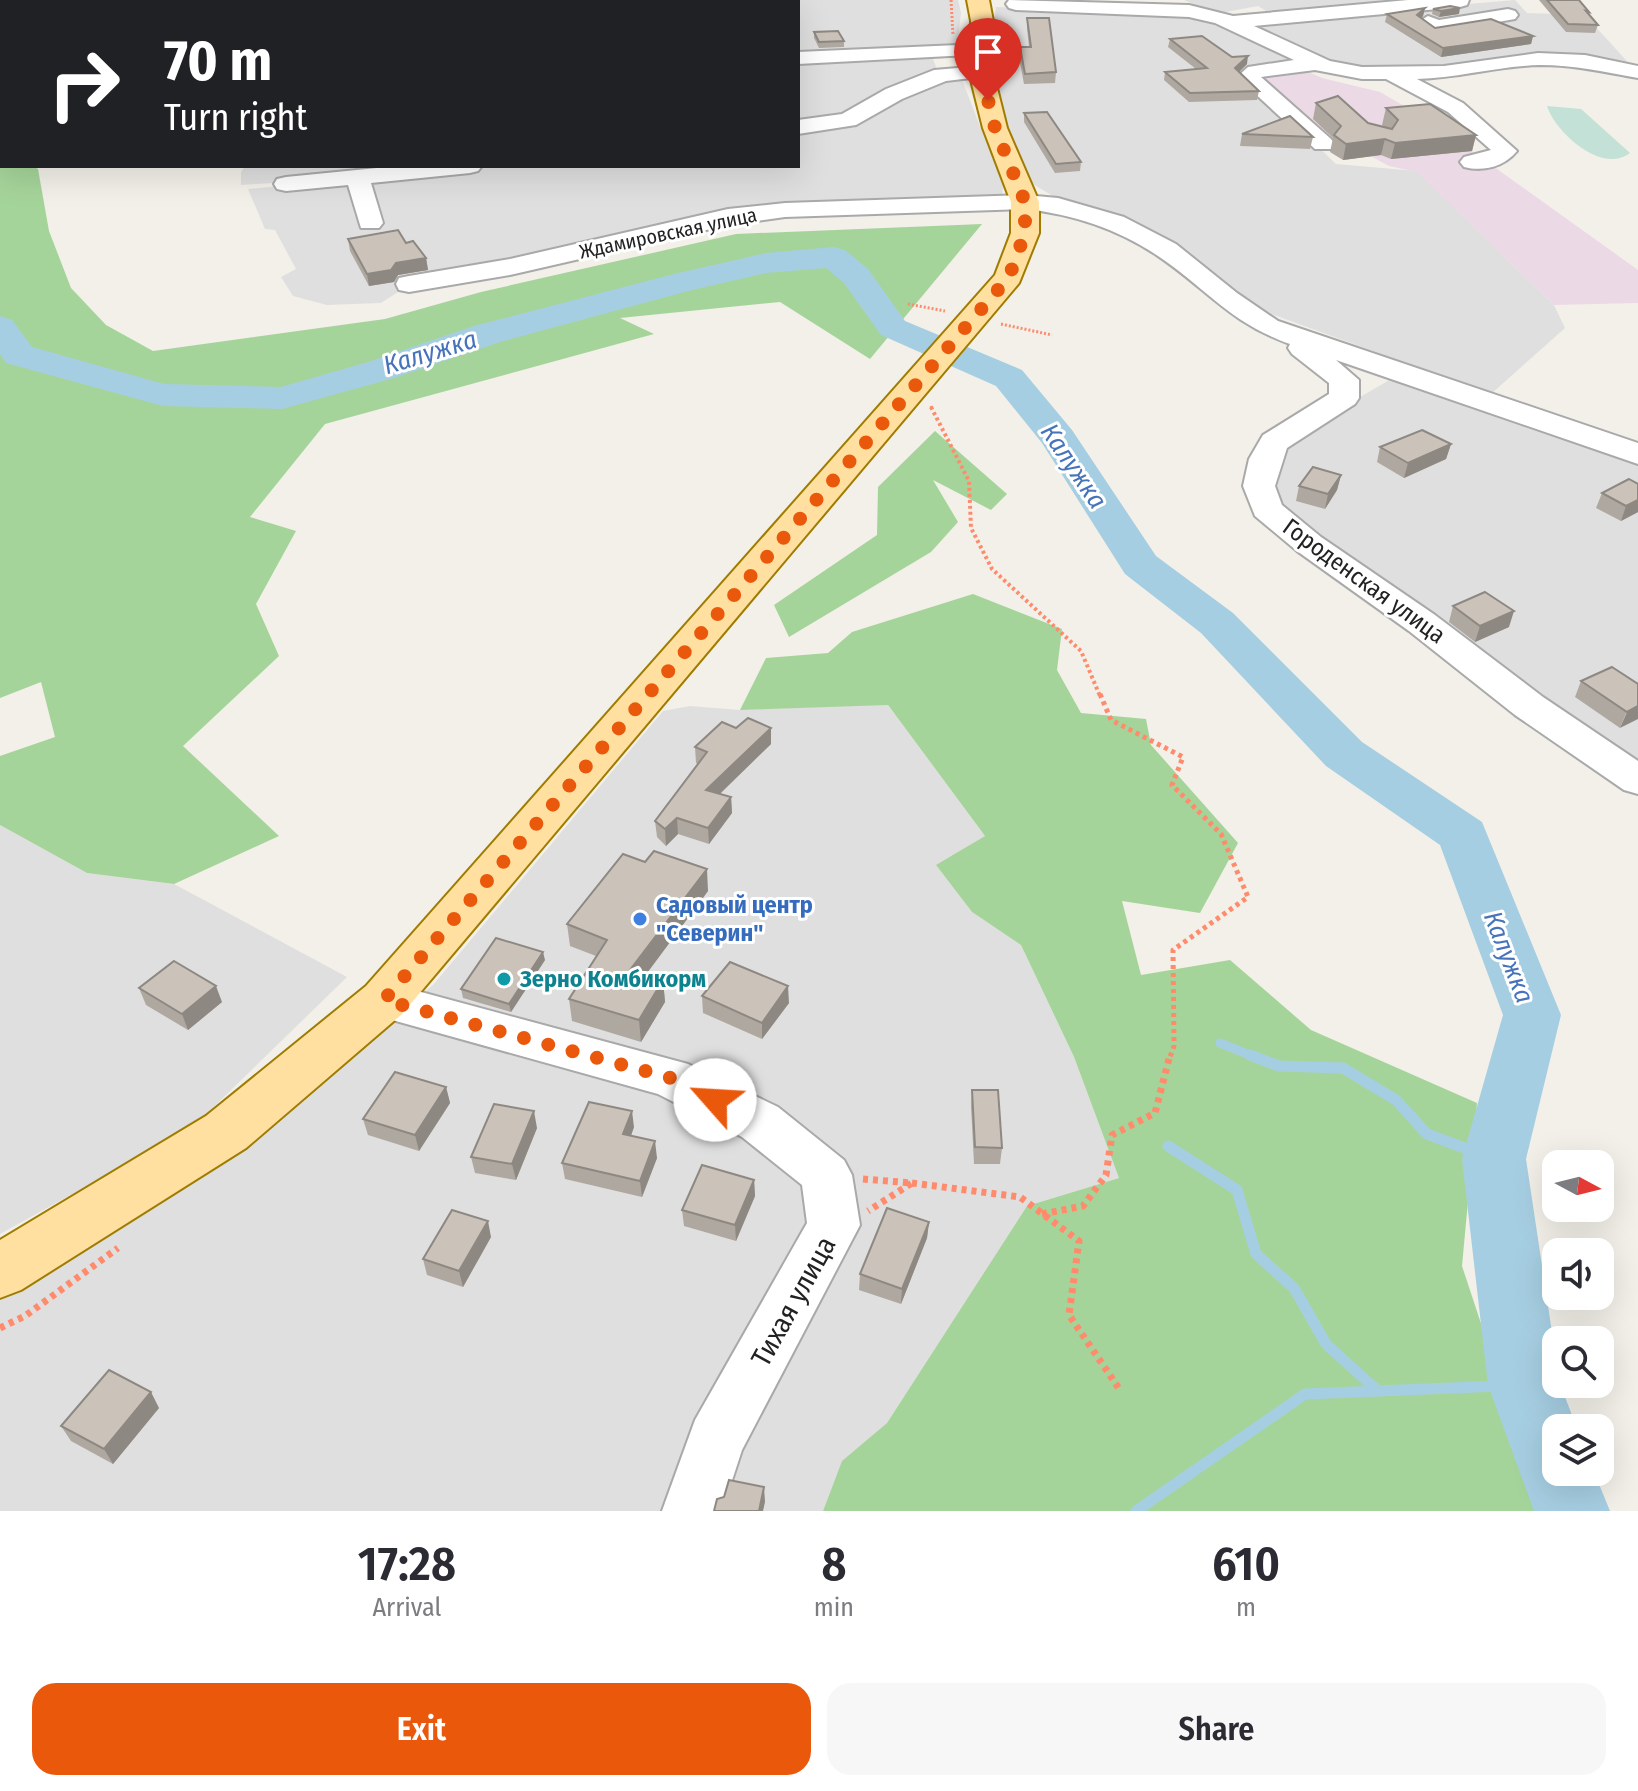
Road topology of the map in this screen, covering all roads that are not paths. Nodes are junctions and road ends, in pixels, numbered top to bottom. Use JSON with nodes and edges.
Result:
{"nodes":[{"id":1,"x":1040,"y":0,"type":"edge"},
{"id":2,"x":1460,"y":1,"type":"edge"},
{"id":3,"x":979,"y":2,"type":"edge"},
{"id":4,"x":1016,"y":4,"type":"junction"},
{"id":5,"x":1405,"y":6,"type":"junction"},
{"id":6,"x":1508,"y":15,"type":"dead end"},
{"id":7,"x":1229,"y":22,"type":"junction"},
{"id":8,"x":948,"y":47,"type":"junction"},
{"id":9,"x":800,"y":58,"type":"edge"},
{"id":10,"x":981,"y":61,"type":"junction"},
{"id":11,"x":1638,"y":72,"type":"edge"},
{"id":12,"x":1323,"y":73,"type":"junction"},
{"id":13,"x":1385,"y":74,"type":"junction"},
{"id":14,"x":947,"y":75,"type":"junction"},
{"id":15,"x":800,"y":127,"type":"edge"},
{"id":16,"x":1323,"y":144,"type":"dead end"},
{"id":17,"x":1472,"y":162,"type":"dead end"},
{"id":18,"x":453,"y":168,"type":"edge"},
{"id":19,"x":358,"y":179,"type":"junction"},
{"id":20,"x":286,"y":184,"type":"dead end"},
{"id":21,"x":1025,"y":202,"type":"junction"},
{"id":22,"x":370,"y":223,"type":"dead end"},
{"id":23,"x":409,"y":284,"type":"dead end"},
{"id":24,"x":1268,"y":327,"type":"junction"},
{"id":25,"x":1638,"y":454,"type":"edge"},
{"id":26,"x":1638,"y":780,"type":"edge"},
{"id":27,"x":384,"y":1000,"type":"junction"},
{"id":28,"x":0,"y":1271,"type":"edge"},
{"id":29,"x":692,"y":1511,"type":"edge"}],
"edges":[{"from":1,"to":4,"type":"street"},
{"from":2,"to":5,"type":"street"},
{"from":3,"to":4,"type":"street"},
{"from":3,"to":10,"type":"main road"},
{"from":4,"to":7,"type":"street"},
{"from":5,"to":6,"type":"street"},
{"from":5,"to":7,"type":"street"},
{"from":7,"to":12,"type":"street"},
{"from":8,"to":9,"type":"street"},
{"from":8,"to":10,"type":"street"},
{"from":8,"to":14,"type":"street"},
{"from":10,"to":14,"type":"street"},
{"from":10,"to":21,"type":"main road"},
{"from":11,"to":13,"type":"street"},
{"from":12,"to":13,"type":"street"},
{"from":12,"to":16,"type":"street"},
{"from":13,"to":17,"type":"street"},
{"from":14,"to":15,"type":"street"},
{"from":18,"to":19,"type":"street"},
{"from":19,"to":20,"type":"street"},
{"from":19,"to":22,"type":"street"},
{"from":21,"to":23,"type":"street","name":"Ждамировская улица"},
{"from":21,"to":24,"type":"street","name":"Городенская улица"},
{"from":21,"to":27,"type":"main road"},
{"from":24,"to":25,"type":"street","name":"Городенская улица"},
{"from":24,"to":26,"type":"street","name":"Городенская улица"},
{"from":27,"to":28,"type":"main road"},
{"from":27,"to":29,"type":"street","name":"Тихая улица"}]}
